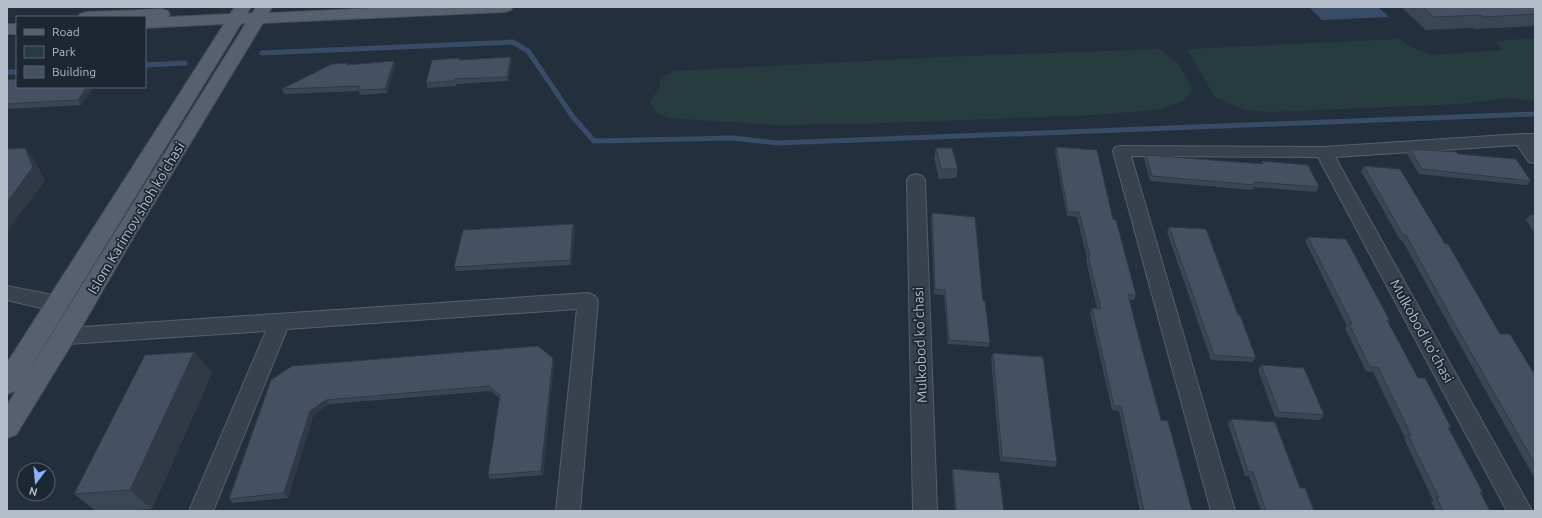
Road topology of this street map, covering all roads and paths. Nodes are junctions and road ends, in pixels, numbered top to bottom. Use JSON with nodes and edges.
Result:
{"nodes":[{"id":1,"x":315,"y":7,"type":"edge"},
{"id":2,"x":505,"y":7,"type":"edge"},
{"id":3,"x":250,"y":12,"type":"edge"},
{"id":4,"x":119,"y":16,"type":"edge"},
{"id":5,"x":146,"y":23,"type":"edge"},
{"id":6,"x":1528,"y":139,"type":"edge"},
{"id":7,"x":1324,"y":152,"type":"junction"},
{"id":8,"x":1535,"y":158,"type":"edge"},
{"id":9,"x":916,"y":180,"type":"dead end"},
{"id":10,"x":7,"y":293,"type":"edge"},
{"id":11,"x":58,"y":304,"type":"junction"},
{"id":12,"x":280,"y":321,"type":"junction"},
{"id":13,"x":65,"y":336,"type":"junction"},
{"id":14,"x":37,"y":338,"type":"junction"},
{"id":15,"x":7,"y":384,"type":"edge"},
{"id":16,"x":7,"y":428,"type":"edge"},
{"id":17,"x":201,"y":511,"type":"edge"},
{"id":18,"x":568,"y":511,"type":"edge"},
{"id":19,"x":925,"y":511,"type":"edge"},
{"id":20,"x":1223,"y":511,"type":"edge"},
{"id":21,"x":1520,"y":511,"type":"edge"}],
"edges":[{"from":1,"to":3,"type":"main road"},
{"from":2,"to":3,"type":"main road"},
{"from":3,"to":4,"type":"main road"},
{"from":3,"to":5,"type":"main road"},
{"from":3,"to":11,"type":"main road","name":"Islom Karimov shoh ko'chasi"},
{"from":3,"to":13,"type":"main road","name":"Islom Karimov shoh ko'chasi"},
{"from":6,"to":7,"type":"street"},
{"from":6,"to":8,"type":"street"},
{"from":7,"to":20,"type":"street"},
{"from":7,"to":21,"type":"street","name":"Mulkobod ko'chasi"},
{"from":9,"to":19,"type":"street","name":"Mulkobod ko'chasi"},
{"from":10,"to":11,"type":"street"},
{"from":11,"to":14,"type":"main road","name":"Islom Karimov shoh ko'chasi"},
{"from":12,"to":13,"type":"street"},
{"from":12,"to":17,"type":"street"},
{"from":12,"to":18,"type":"street"},
{"from":13,"to":14,"type":"street"},
{"from":13,"to":16,"type":"main road","name":"Islom Karimov shoh ko'chasi"},
{"from":14,"to":15,"type":"main road","name":"Islom Karimov shoh ko'chasi"}]}
